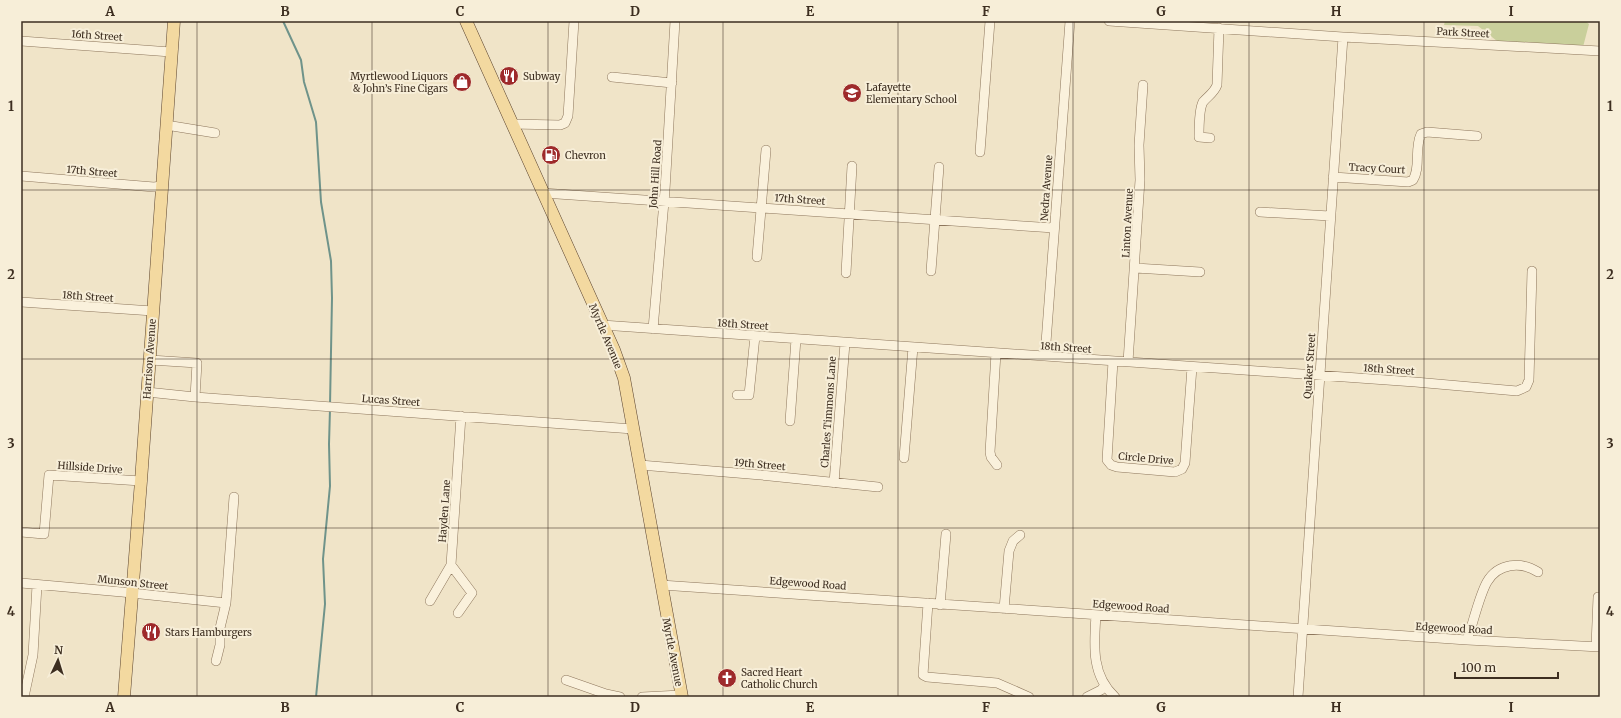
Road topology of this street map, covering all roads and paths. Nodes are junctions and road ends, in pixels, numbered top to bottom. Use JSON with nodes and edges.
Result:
{"nodes":[{"id":1,"x":174,"y":21,"type":"edge"},
{"id":2,"x":466,"y":21,"type":"edge"},
{"id":3,"x":574,"y":21,"type":"edge"},
{"id":4,"x":675,"y":21,"type":"edge"},
{"id":5,"x":990,"y":21,"type":"edge"},
{"id":6,"x":1070,"y":21,"type":"edge"},
{"id":7,"x":1109,"y":21,"type":"edge"},
{"id":8,"x":1219,"y":28,"type":"junction"},
{"id":9,"x":1343,"y":37,"type":"junction"},
{"id":10,"x":21,"y":41,"type":"edge"},
{"id":11,"x":1600,"y":51,"type":"edge"},
{"id":12,"x":171,"y":52,"type":"junction"},
{"id":13,"x":612,"y":78,"type":"dead end"},
{"id":14,"x":672,"y":83,"type":"junction"},
{"id":15,"x":1143,"y":85,"type":"dead end"},
{"id":16,"x":512,"y":124,"type":"junction"},
{"id":17,"x":166,"y":125,"type":"junction"},
{"id":18,"x":215,"y":133,"type":"dead end"},
{"id":19,"x":1477,"y":136,"type":"dead end"},
{"id":20,"x":1210,"y":138,"type":"dead end"},
{"id":21,"x":766,"y":150,"type":"dead end"},
{"id":22,"x":980,"y":152,"type":"dead end"},
{"id":23,"x":852,"y":166,"type":"dead end"},
{"id":24,"x":939,"y":167,"type":"dead end"},
{"id":25,"x":21,"y":176,"type":"edge"},
{"id":26,"x":1333,"y":177,"type":"junction"},
{"id":27,"x":161,"y":186,"type":"junction"},
{"id":28,"x":544,"y":193,"type":"junction"},
{"id":29,"x":664,"y":201,"type":"junction"},
{"id":30,"x":761,"y":208,"type":"junction"},
{"id":31,"x":1260,"y":212,"type":"dead end"},
{"id":32,"x":849,"y":214,"type":"junction"},
{"id":33,"x":1330,"y":216,"type":"junction"},
{"id":34,"x":934,"y":219,"type":"junction"},
{"id":35,"x":1054,"y":228,"type":"junction"},
{"id":36,"x":757,"y":257,"type":"dead end"},
{"id":37,"x":1135,"y":268,"type":"junction"},
{"id":38,"x":931,"y":271,"type":"dead end"},
{"id":39,"x":1532,"y":271,"type":"dead end"},
{"id":40,"x":1200,"y":272,"type":"dead end"},
{"id":41,"x":846,"y":273,"type":"dead end"},
{"id":42,"x":21,"y":302,"type":"edge"},
{"id":43,"x":153,"y":311,"type":"junction"},
{"id":44,"x":602,"y":325,"type":"junction"},
{"id":45,"x":653,"y":329,"type":"junction"},
{"id":46,"x":755,"y":336,"type":"junction"},
{"id":47,"x":796,"y":339,"type":"junction"},
{"id":48,"x":845,"y":343,"type":"junction"},
{"id":49,"x":913,"y":348,"type":"junction"},
{"id":50,"x":996,"y":353,"type":"junction"},
{"id":51,"x":1045,"y":356,"type":"junction"},
{"id":52,"x":150,"y":360,"type":"junction"},
{"id":53,"x":1113,"y":361,"type":"junction"},
{"id":54,"x":1128,"y":362,"type":"junction"},
{"id":55,"x":1192,"y":367,"type":"junction"},
{"id":56,"x":1319,"y":375,"type":"junction"},
{"id":57,"x":147,"y":392,"type":"junction"},
{"id":58,"x":737,"y":395,"type":"dead end"},
{"id":59,"x":195,"y":397,"type":"junction"},
{"id":60,"x":461,"y":416,"type":"junction"},
{"id":61,"x":790,"y":421,"type":"dead end"},
{"id":62,"x":633,"y":429,"type":"junction"},
{"id":63,"x":904,"y":458,"type":"dead end"},
{"id":64,"x":640,"y":465,"type":"junction"},
{"id":65,"x":997,"y":465,"type":"dead end"},
{"id":66,"x":141,"y":481,"type":"junction"},
{"id":67,"x":834,"y":483,"type":"junction"},
{"id":68,"x":878,"y":487,"type":"dead end"},
{"id":69,"x":234,"y":497,"type":"dead end"},
{"id":70,"x":21,"y":532,"type":"edge"},
{"id":71,"x":946,"y":534,"type":"dead end"},
{"id":72,"x":1020,"y":535,"type":"dead end"},
{"id":73,"x":451,"y":565,"type":"junction"},
{"id":74,"x":1538,"y":572,"type":"dead end"},
{"id":75,"x":21,"y":584,"type":"edge"},
{"id":76,"x":37,"y":585,"type":"junction"},
{"id":77,"x":661,"y":585,"type":"junction"},
{"id":78,"x":132,"y":593,"type":"junction"},
{"id":79,"x":1598,"y":597,"type":"dead end"},
{"id":80,"x":430,"y":601,"type":"dead end"},
{"id":81,"x":226,"y":603,"type":"junction"},
{"id":82,"x":928,"y":603,"type":"junction"},
{"id":83,"x":940,"y":605,"type":"junction"},
{"id":84,"x":1004,"y":609,"type":"junction"},
{"id":85,"x":458,"y":613,"type":"dead end"},
{"id":86,"x":1096,"y":615,"type":"junction"},
{"id":87,"x":1302,"y":629,"type":"junction"},
{"id":88,"x":1467,"y":640,"type":"junction"},
{"id":89,"x":1598,"y":646,"type":"edge"},
{"id":90,"x":216,"y":661,"type":"dead end"},
{"id":91,"x":566,"y":680,"type":"dead end"},
{"id":92,"x":1105,"y":686,"type":"junction"},
{"id":93,"x":682,"y":696,"type":"edge"},
{"id":94,"x":24,"y":697,"type":"edge"},
{"id":95,"x":124,"y":697,"type":"edge"},
{"id":96,"x":620,"y":697,"type":"edge"},
{"id":97,"x":642,"y":697,"type":"edge"},
{"id":98,"x":1029,"y":697,"type":"edge"},
{"id":99,"x":1087,"y":697,"type":"edge"},
{"id":100,"x":1115,"y":697,"type":"edge"},
{"id":101,"x":1298,"y":697,"type":"edge"}],
"edges":[{"from":1,"to":12,"type":"main road","name":"Harrison Avenue"},
{"from":2,"to":16,"type":"main road","name":"Myrtle Avenue"},
{"from":3,"to":16,"type":"street"},
{"from":4,"to":14,"type":"street","name":"John Hill Road"},
{"from":5,"to":22,"type":"street"},
{"from":6,"to":35,"type":"street","name":"Nedra Avenue"},
{"from":7,"to":8,"type":"street","name":"Park Street"},
{"from":8,"to":9,"type":"street","name":"Park Street"},
{"from":8,"to":20,"type":"street"},
{"from":9,"to":11,"type":"street","name":"Park Street"},
{"from":9,"to":26,"type":"street","name":"Quaker Street"},
{"from":10,"to":12,"type":"street","name":"16th Street"},
{"from":12,"to":17,"type":"main road","name":"Harrison Avenue"},
{"from":13,"to":14,"type":"street"},
{"from":14,"to":29,"type":"street","name":"John Hill Road"},
{"from":15,"to":37,"type":"street","name":"Linton Avenue"},
{"from":16,"to":28,"type":"main road","name":"Myrtle Avenue"},
{"from":17,"to":18,"type":"street"},
{"from":17,"to":27,"type":"main road","name":"Harrison Avenue"},
{"from":19,"to":26,"type":"street","name":"Tracy Court"},
{"from":21,"to":30,"type":"street"},
{"from":23,"to":32,"type":"street"},
{"from":24,"to":34,"type":"street"},
{"from":25,"to":27,"type":"street","name":"17th Street"},
{"from":26,"to":33,"type":"street","name":"Quaker Street"},
{"from":27,"to":43,"type":"main road","name":"Harrison Avenue"},
{"from":28,"to":29,"type":"street","name":"17th Street"},
{"from":28,"to":44,"type":"main road","name":"Myrtle Avenue"},
{"from":29,"to":30,"type":"street","name":"17th Street"},
{"from":29,"to":45,"type":"street","name":"John Hill Road"},
{"from":30,"to":32,"type":"street","name":"17th Street"},
{"from":30,"to":36,"type":"street"},
{"from":31,"to":33,"type":"street"},
{"from":32,"to":34,"type":"street","name":"17th Street"},
{"from":32,"to":41,"type":"street"},
{"from":33,"to":56,"type":"street","name":"Quaker Street"},
{"from":34,"to":35,"type":"street","name":"17th Street"},
{"from":34,"to":38,"type":"street"},
{"from":35,"to":51,"type":"street","name":"Nedra Avenue"},
{"from":37,"to":40,"type":"street"},
{"from":37,"to":54,"type":"street","name":"Linton Avenue"},
{"from":39,"to":56,"type":"street","name":"18th Street"},
{"from":42,"to":43,"type":"street","name":"18th Street"},
{"from":43,"to":52,"type":"main road","name":"Harrison Avenue"},
{"from":44,"to":45,"type":"street","name":"18th Street"},
{"from":44,"to":62,"type":"main road","name":"Myrtle Avenue"},
{"from":45,"to":46,"type":"street","name":"18th Street"},
{"from":46,"to":47,"type":"street","name":"18th Street"},
{"from":46,"to":58,"type":"street"},
{"from":47,"to":48,"type":"street","name":"18th Street"},
{"from":47,"to":61,"type":"street"},
{"from":48,"to":49,"type":"street","name":"18th Street"},
{"from":48,"to":67,"type":"street","name":"Charles Timmons Lane"},
{"from":49,"to":50,"type":"street","name":"18th Street"},
{"from":49,"to":63,"type":"street"},
{"from":50,"to":51,"type":"street","name":"18th Street"},
{"from":50,"to":65,"type":"street"},
{"from":51,"to":53,"type":"street","name":"18th Street"},
{"from":52,"to":57,"type":"main road","name":"Harrison Avenue"},
{"from":52,"to":59,"type":"street"},
{"from":53,"to":54,"type":"street","name":"18th Street"},
{"from":53,"to":55,"type":"street","name":"Circle Drive"},
{"from":54,"to":55,"type":"street","name":"18th Street"},
{"from":55,"to":56,"type":"street","name":"18th Street"},
{"from":56,"to":87,"type":"street","name":"Quaker Street"},
{"from":57,"to":59,"type":"street","name":"Lucas Street"},
{"from":57,"to":66,"type":"main road","name":"Harrison Avenue"},
{"from":59,"to":60,"type":"street","name":"Lucas Street"},
{"from":60,"to":62,"type":"street","name":"Lucas Street"},
{"from":60,"to":73,"type":"street","name":"Hayden Lane"},
{"from":62,"to":64,"type":"main road","name":"Myrtle Avenue"},
{"from":64,"to":67,"type":"street","name":"19th Street"},
{"from":64,"to":77,"type":"main road","name":"Myrtle Avenue"},
{"from":66,"to":70,"type":"street","name":"Hillside Drive"},
{"from":66,"to":78,"type":"main road","name":"Harrison Avenue"},
{"from":67,"to":68,"type":"street","name":"19th Street"},
{"from":69,"to":81,"type":"street"},
{"from":71,"to":83,"type":"street"},
{"from":72,"to":84,"type":"street"},
{"from":73,"to":80,"type":"street","name":"Hayden Lane"},
{"from":73,"to":85,"type":"street"},
{"from":74,"to":88,"type":"street"},
{"from":75,"to":76,"type":"street","name":"Munson Street"},
{"from":76,"to":78,"type":"street","name":"Munson Street"},
{"from":76,"to":94,"type":"street"},
{"from":77,"to":82,"type":"street","name":"Edgewood Road"},
{"from":77,"to":93,"type":"main road","name":"Myrtle Avenue"},
{"from":78,"to":81,"type":"street","name":"Munson Street"},
{"from":78,"to":95,"type":"main road","name":"Harrison Avenue"},
{"from":79,"to":89,"type":"street"},
{"from":81,"to":90,"type":"street"},
{"from":82,"to":83,"type":"street","name":"Edgewood Road"},
{"from":82,"to":98,"type":"street"},
{"from":83,"to":84,"type":"street","name":"Edgewood Road"},
{"from":84,"to":86,"type":"street","name":"Edgewood Road"},
{"from":86,"to":87,"type":"street","name":"Edgewood Road"},
{"from":86,"to":92,"type":"street"},
{"from":87,"to":88,"type":"street","name":"Edgewood Road"},
{"from":87,"to":101,"type":"street","name":"Quaker Street"},
{"from":88,"to":89,"type":"street","name":"Edgewood Road"},
{"from":91,"to":96,"type":"street"},
{"from":92,"to":99,"type":"street"},
{"from":92,"to":100,"type":"street"},
{"from":93,"to":97,"type":"street"}]}
